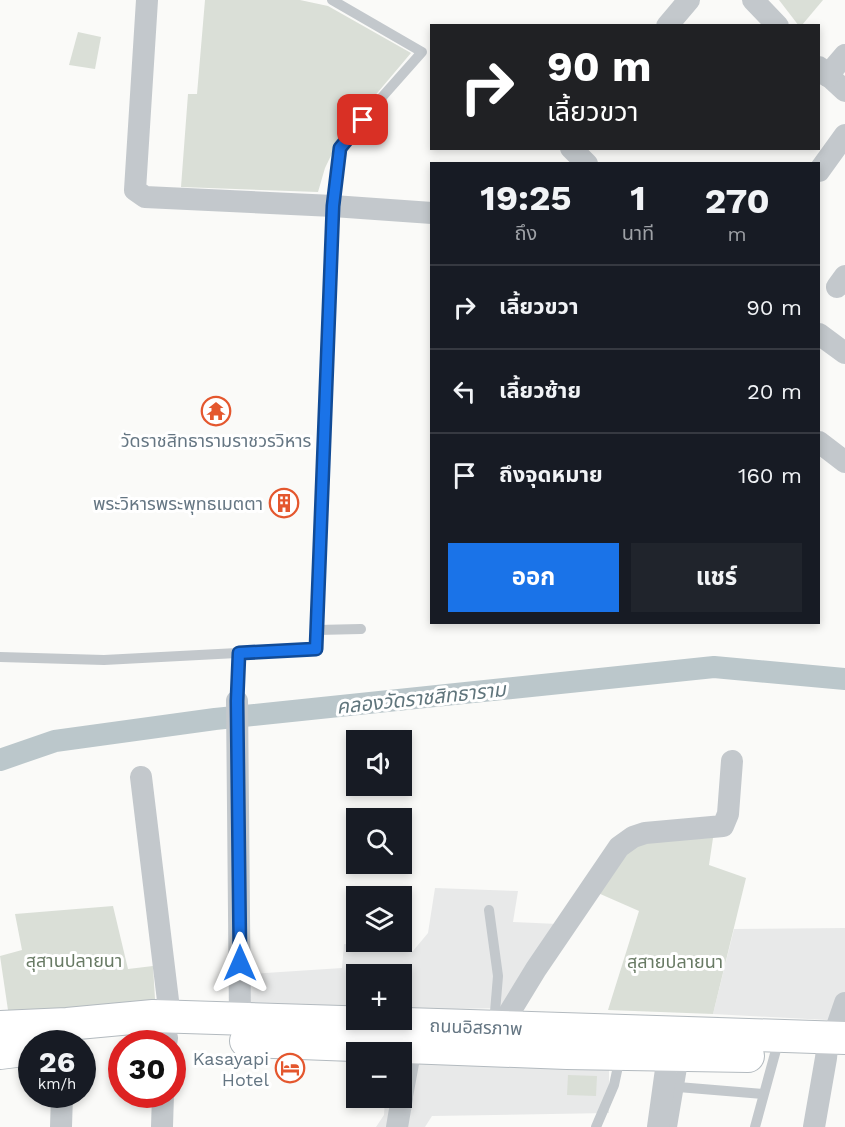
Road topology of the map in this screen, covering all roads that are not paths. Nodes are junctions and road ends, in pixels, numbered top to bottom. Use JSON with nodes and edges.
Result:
{"nodes":[{"id":1,"x":147,"y":0,"type":"edge"},
{"id":2,"x":332,"y":0,"type":"edge"},
{"id":3,"x":689,"y":0,"type":"edge"},
{"id":4,"x":669,"y":24,"type":"edge"},
{"id":5,"x":845,"y":55,"type":"edge"},
{"id":6,"x":823,"y":71,"type":"edge"},
{"id":7,"x":845,"y":91,"type":"edge"},
{"id":8,"x":845,"y":135,"type":"edge"},
{"id":9,"x":573,"y":150,"type":"edge"},
{"id":10,"x":585,"y":162,"type":"edge"},
{"id":11,"x":820,"y":170,"type":"edge"},
{"id":12,"x":333,"y":206,"type":"junction"},
{"id":13,"x":430,"y":213,"type":"edge"},
{"id":14,"x":820,"y":335,"type":"edge"},
{"id":15,"x":845,"y":353,"type":"edge"},
{"id":16,"x":820,"y":443,"type":"edge"},
{"id":17,"x":845,"y":462,"type":"edge"},
{"id":18,"x":361,"y":629,"type":"dead end"},
{"id":19,"x":317,"y":630,"type":"junction"},
{"id":20,"x":239,"y":653,"type":"junction"},
{"id":21,"x":0,"y":657,"type":"edge"},
{"id":22,"x":237,"y":701,"type":"joint"},
{"id":23,"x":732,"y":761,"type":"dead end"},
{"id":24,"x":141,"y":777,"type":"dead end"},
{"id":25,"x":489,"y":910,"type":"dead end"},
{"id":26,"x":845,"y":1003,"type":"edge"},
{"id":27,"x":240,"y":1019,"type":"junction"},
{"id":28,"x":0,"y":1026,"type":"edge"},
{"id":29,"x":497,"y":1028,"type":"junction"},
{"id":30,"x":165,"y":1030,"type":"edge"},
{"id":31,"x":168,"y":1030,"type":"edge"},
{"id":32,"x":183,"y":1030,"type":"edge"},
{"id":33,"x":186,"y":1034,"type":"edge"},
{"id":34,"x":346,"y":1043,"type":"edge"},
{"id":35,"x":835,"y":1046,"type":"edge"},
{"id":36,"x":412,"y":1047,"type":"edge"},
{"id":37,"x":778,"y":1047,"type":"junction"},
{"id":38,"x":680,"y":1048,"type":"junction"},
{"id":39,"x":18,"y":1051,"type":"edge"},
{"id":40,"x":0,"y":1053,"type":"edge"},
{"id":41,"x":620,"y":1054,"type":"junction"},
{"id":42,"x":678,"y":1087,"type":"junction"},
{"id":43,"x":763,"y":1094,"type":"junction"},
{"id":44,"x":62,"y":1108,"type":"edge"},
{"id":45,"x":163,"y":1108,"type":"edge"},
{"id":46,"x":400,"y":1108,"type":"edge"},
{"id":47,"x":61,"y":1127,"type":"edge"},
{"id":48,"x":162,"y":1127,"type":"edge"},
{"id":49,"x":397,"y":1127,"type":"edge"},
{"id":50,"x":596,"y":1127,"type":"edge"},
{"id":51,"x":658,"y":1127,"type":"edge"},
{"id":52,"x":672,"y":1127,"type":"edge"},
{"id":53,"x":755,"y":1127,"type":"edge"},
{"id":54,"x":814,"y":1127,"type":"edge"}],
"edges":[{"from":1,"to":12,"type":"street"},
{"from":2,"to":12,"type":"lane"},
{"from":3,"to":4,"type":"street"},
{"from":5,"to":6,"type":"street"},
{"from":6,"to":7,"type":"street"},
{"from":8,"to":11,"type":"street"},
{"from":9,"to":10,"type":"street"},
{"from":12,"to":13,"type":"street"},
{"from":12,"to":19,"type":"lane"},
{"from":14,"to":15,"type":"street"},
{"from":16,"to":17,"type":"street"},
{"from":18,"to":19,"type":"lane"},
{"from":19,"to":20,"type":"lane"},
{"from":20,"to":21,"type":"lane"},
{"from":20,"to":22,"type":"lane"},
{"from":22,"to":27,"type":"street"},
{"from":23,"to":29,"type":"street"},
{"from":24,"to":31,"type":"street"},
{"from":25,"to":29,"type":"lane"},
{"from":26,"to":35,"type":"street"},
{"from":27,"to":29,"type":"main road","name":"ถนนอิสรภาพ"},
{"from":27,"to":32,"type":"main road","name":"ถนนอิสรภาพ"},
{"from":28,"to":30,"type":"main road","name":"ถนนอิสรภาพ"},
{"from":29,"to":38,"type":"main road","name":"ถนนอิสรภาพ"},
{"from":33,"to":34,"type":"main road"},
{"from":35,"to":37,"type":"main road"},
{"from":35,"to":54,"type":"street"},
{"from":36,"to":41,"type":"main road"},
{"from":37,"to":38,"type":"main road"},
{"from":37,"to":43,"type":"lane"},
{"from":38,"to":41,"type":"main road"},
{"from":38,"to":42,"type":"lane"},
{"from":38,"to":51,"type":"street"},
{"from":39,"to":40,"type":"main road"},
{"from":41,"to":50,"type":"lane"},
{"from":42,"to":43,"type":"lane"},
{"from":42,"to":52,"type":"lane"},
{"from":43,"to":53,"type":"lane"},
{"from":44,"to":47,"type":"street"},
{"from":45,"to":48,"type":"street"},
{"from":46,"to":49,"type":"street"}]}
